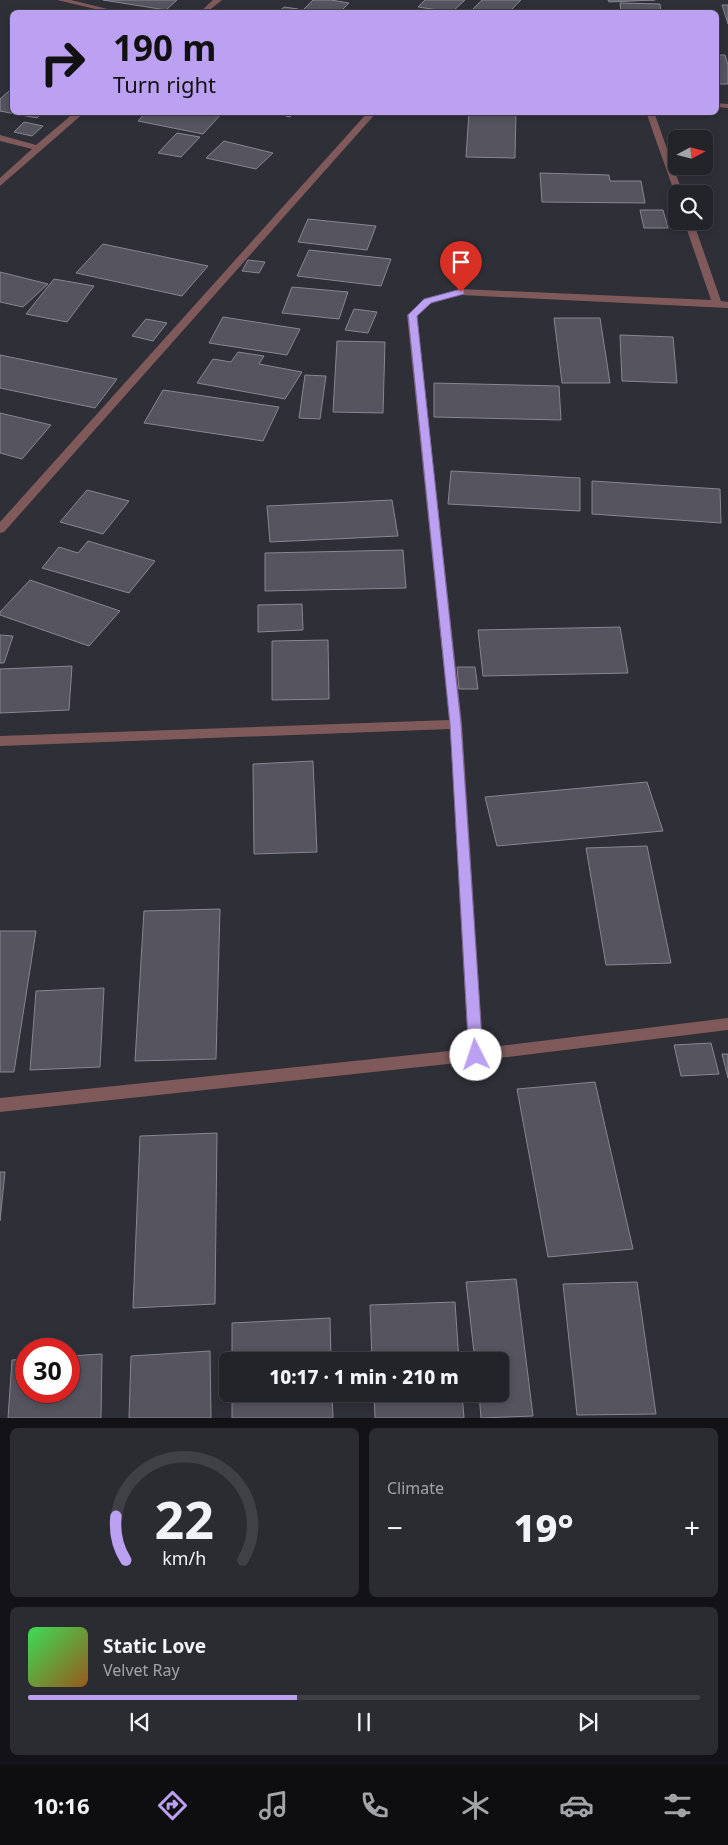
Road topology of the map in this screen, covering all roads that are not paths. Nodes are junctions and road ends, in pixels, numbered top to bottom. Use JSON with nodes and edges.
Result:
{"nodes":[{"id":1,"x":61,"y":0,"type":"edge"},
{"id":2,"x":218,"y":0,"type":"edge"},
{"id":3,"x":107,"y":10,"type":"edge"},
{"id":4,"x":206,"y":10,"type":"edge"},
{"id":5,"x":77,"y":115,"type":"edge"},
{"id":6,"x":370,"y":115,"type":"edge"},
{"id":7,"x":651,"y":115,"type":"edge"},
{"id":8,"x":0,"y":138,"type":"edge"},
{"id":9,"x":38,"y":148,"type":"junction"},
{"id":10,"x":0,"y":182,"type":"edge"},
{"id":11,"x":676,"y":185,"type":"edge"},
{"id":12,"x":692,"y":230,"type":"edge"},
{"id":13,"x":723,"y":304,"type":"edge"},
{"id":14,"x":0,"y":528,"type":"edge"},
{"id":15,"x":456,"y":724,"type":"junction"},
{"id":16,"x":0,"y":741,"type":"edge"},
{"id":17,"x":728,"y":1024,"type":"edge"},
{"id":18,"x":476,"y":1055,"type":"junction"},
{"id":19,"x":0,"y":1105,"type":"edge"}],
"edges":[{"from":1,"to":3,"type":"street"},
{"from":2,"to":4,"type":"street"},
{"from":5,"to":9,"type":"street"},
{"from":6,"to":14,"type":"street"},
{"from":7,"to":11,"type":"street"},
{"from":8,"to":9,"type":"street"},
{"from":9,"to":10,"type":"street"},
{"from":12,"to":13,"type":"street"},
{"from":13,"to":15,"type":"street"},
{"from":15,"to":16,"type":"street"},
{"from":15,"to":18,"type":"street"},
{"from":17,"to":18,"type":"street"},
{"from":18,"to":19,"type":"street"}]}
